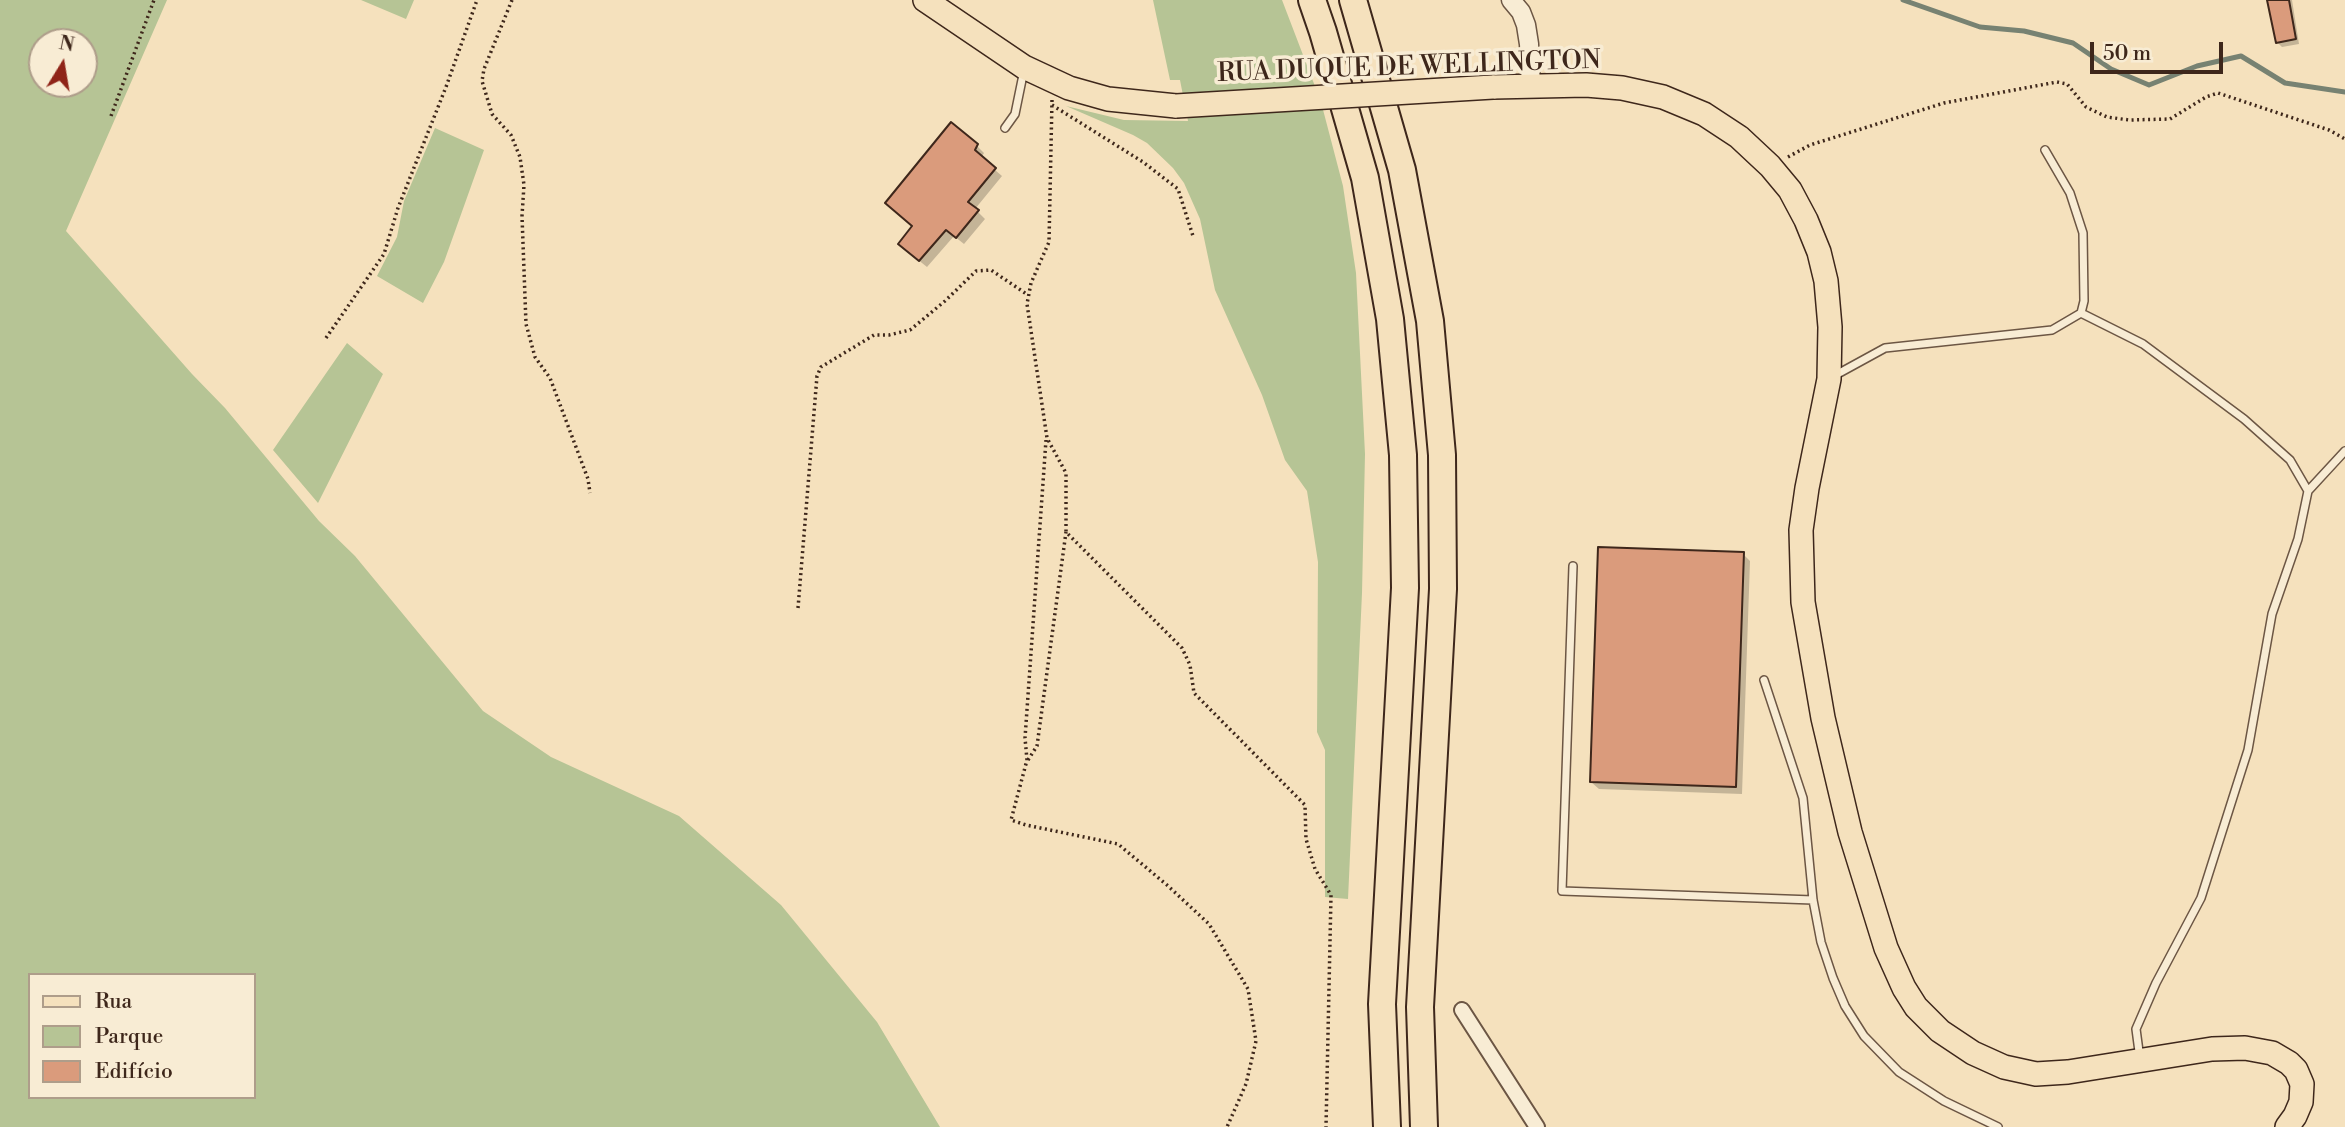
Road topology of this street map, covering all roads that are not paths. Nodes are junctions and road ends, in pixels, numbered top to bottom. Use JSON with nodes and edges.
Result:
{"nodes":[{"id":1,"x":925,"y":0,"type":"edge"},
{"id":2,"x":1312,"y":0,"type":"edge"},
{"id":3,"x":1353,"y":0,"type":"edge"},
{"id":4,"x":1511,"y":0,"type":"edge"},
{"id":5,"x":1024,"y":67,"type":"junction"},
{"id":6,"x":1531,"y":87,"type":"junction"},
{"id":7,"x":1005,"y":128,"type":"dead end"},
{"id":8,"x":2045,"y":150,"type":"dead end"},
{"id":9,"x":2081,"y":313,"type":"junction"},
{"id":10,"x":1829,"y":379,"type":"junction"},
{"id":11,"x":2345,"y":451,"type":"edge"},
{"id":12,"x":2308,"y":491,"type":"junction"},
{"id":13,"x":1573,"y":566,"type":"dead end"},
{"id":14,"x":1764,"y":680,"type":"dead end"},
{"id":15,"x":1813,"y":900,"type":"junction"},
{"id":16,"x":1462,"y":1010,"type":"dead end"},
{"id":17,"x":2140,"y":1059,"type":"junction"},
{"id":18,"x":1387,"y":1127,"type":"edge"},
{"id":19,"x":1423,"y":1127,"type":"edge"},
{"id":20,"x":1538,"y":1127,"type":"edge"},
{"id":21,"x":1998,"y":1127,"type":"edge"},
{"id":22,"x":2287,"y":1127,"type":"edge"}],
"edges":[{"from":1,"to":5,"type":"main road","name":"RUA DUQUE DE WELLINGTON"},
{"from":2,"to":18,"type":"highway"},
{"from":3,"to":19,"type":"highway"},
{"from":4,"to":6,"type":"street"},
{"from":5,"to":6,"type":"main road","name":"RUA DUQUE DE WELLINGTON","bridge":true},
{"from":5,"to":7,"type":"lane"},
{"from":6,"to":10,"type":"main road","name":"RUA DUQUE DE WELLINGTON"},
{"from":8,"to":9,"type":"lane"},
{"from":9,"to":10,"type":"lane"},
{"from":9,"to":12,"type":"lane"},
{"from":10,"to":17,"type":"main road","name":"RUA DUQUE DE WELLINGTON"},
{"from":11,"to":12,"type":"lane"},
{"from":12,"to":17,"type":"lane"},
{"from":13,"to":15,"type":"lane"},
{"from":14,"to":15,"type":"lane"},
{"from":15,"to":21,"type":"lane"},
{"from":16,"to":20,"type":"street"},
{"from":17,"to":22,"type":"main road","name":"RUA DUQUE DE WELLINGTON"}]}
